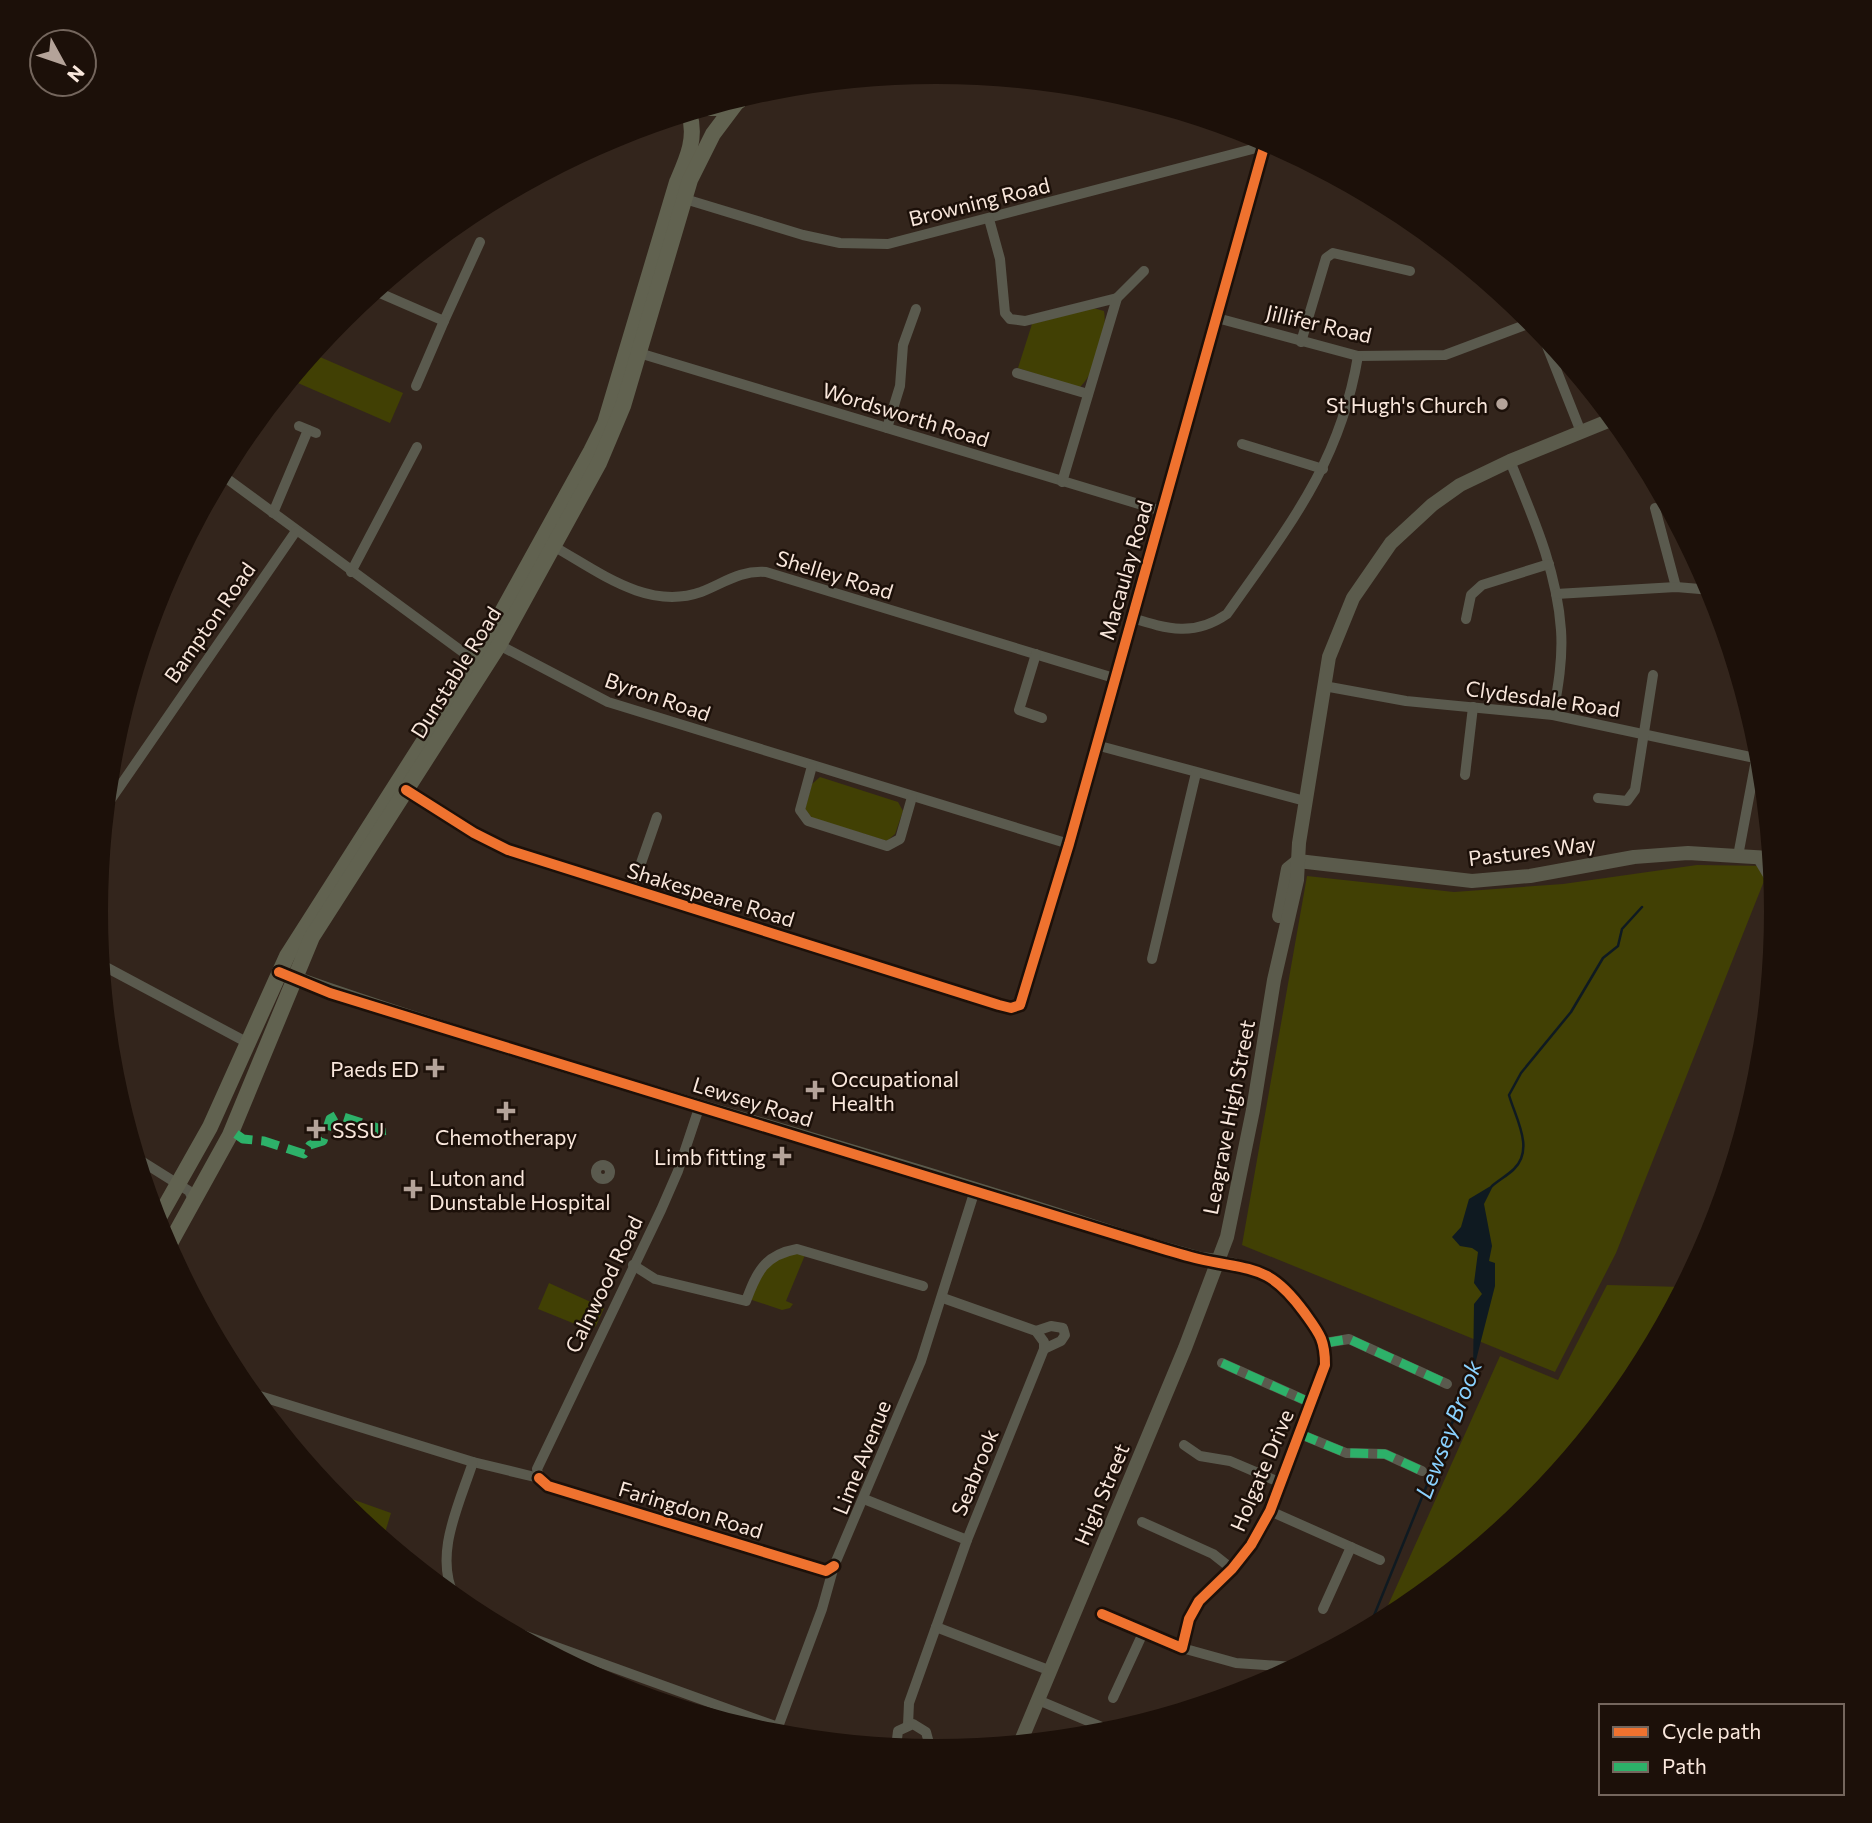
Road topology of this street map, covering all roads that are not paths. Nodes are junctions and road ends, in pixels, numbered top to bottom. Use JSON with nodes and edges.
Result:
{"nodes":[{"id":1,"x":734,"y":109,"type":"edge"},
{"id":2,"x":690,"y":122,"type":"edge"},
{"id":3,"x":1252,"y":147,"type":"edge"},
{"id":4,"x":1263,"y":151,"type":"edge"},
{"id":5,"x":685,"y":200,"type":"junction"},
{"id":6,"x":989,"y":219,"type":"junction"},
{"id":7,"x":480,"y":242,"type":"dead end"},
{"id":8,"x":1144,"y":271,"type":"dead end"},
{"id":9,"x":1410,"y":271,"type":"dead end"},
{"id":10,"x":384,"y":295,"type":"edge"},
{"id":11,"x":1117,"y":298,"type":"junction"},
{"id":12,"x":916,"y":309,"type":"dead end"},
{"id":13,"x":1217,"y":318,"type":"junction"},
{"id":14,"x":444,"y":321,"type":"junction"},
{"id":15,"x":1521,"y":326,"type":"edge"},
{"id":16,"x":1301,"y":342,"type":"junction"},
{"id":17,"x":639,"y":353,"type":"junction"},
{"id":18,"x":1358,"y":356,"type":"junction"},
{"id":19,"x":1553,"y":360,"type":"edge"},
{"id":20,"x":1017,"y":373,"type":"dead end"},
{"id":21,"x":416,"y":386,"type":"dead end"},
{"id":22,"x":1088,"y":394,"type":"junction"},
{"id":23,"x":1603,"y":423,"type":"edge"},
{"id":24,"x":887,"y":428,"type":"junction"},
{"id":25,"x":308,"y":430,"type":"dead end"},
{"id":26,"x":1581,"y":432,"type":"junction"},
{"id":27,"x":1242,"y":444,"type":"dead end"},
{"id":28,"x":400,"y":450,"type":"dead end"},
{"id":29,"x":1510,"y":461,"type":"junction"},
{"id":30,"x":1323,"y":469,"type":"junction"},
{"id":31,"x":230,"y":481,"type":"edge"},
{"id":32,"x":1062,"y":482,"type":"junction"},
{"id":33,"x":1655,"y":509,"type":"dead end"},
{"id":34,"x":1162,"y":511,"type":"junction"},
{"id":35,"x":273,"y":513,"type":"junction"},
{"id":36,"x":296,"y":531,"type":"junction"},
{"id":37,"x":553,"y":546,"type":"junction"},
{"id":38,"x":1549,"y":564,"type":"junction"},
{"id":39,"x":351,"y":572,"type":"junction"},
{"id":40,"x":1676,"y":587,"type":"junction"},
{"id":41,"x":1698,"y":589,"type":"edge"},
{"id":42,"x":1556,"y":594,"type":"junction"},
{"id":43,"x":1132,"y":618,"type":"junction"},
{"id":44,"x":1466,"y":619,"type":"dead end"},
{"id":45,"x":499,"y":645,"type":"junction"},
{"id":46,"x":1036,"y":654,"type":"junction"},
{"id":47,"x":475,"y":661,"type":"junction"},
{"id":48,"x":1653,"y":675,"type":"dead end"},
{"id":49,"x":1114,"y":678,"type":"junction"},
{"id":50,"x":1324,"y":686,"type":"junction"},
{"id":51,"x":1473,"y":707,"type":"junction"},
{"id":52,"x":1553,"y":715,"type":"junction"},
{"id":53,"x":1042,"y":718,"type":"dead end"},
{"id":54,"x":1642,"y":733,"type":"junction"},
{"id":55,"x":1096,"y":745,"type":"junction"},
{"id":56,"x":1749,"y":757,"type":"edge"},
{"id":57,"x":812,"y":766,"type":"junction"},
{"id":58,"x":1196,"y":773,"type":"junction"},
{"id":59,"x":1465,"y":775,"type":"dead end"},
{"id":60,"x":1752,"y":776,"type":"edge"},
{"id":61,"x":118,"y":789,"type":"edge"},
{"id":62,"x":406,"y":790,"type":"junction"},
{"id":63,"x":912,"y":797,"type":"junction"},
{"id":64,"x":1598,"y":798,"type":"dead end"},
{"id":65,"x":1305,"y":801,"type":"junction"},
{"id":66,"x":657,"y":817,"type":"dead end"},
{"id":67,"x":1069,"y":844,"type":"junction"},
{"id":68,"x":1738,"y":856,"type":"junction"},
{"id":69,"x":1762,"y":858,"type":"edge"},
{"id":70,"x":1298,"y":861,"type":"junction"},
{"id":71,"x":632,"y":889,"type":"junction"},
{"id":72,"x":1152,"y":959,"type":"dead end"},
{"id":73,"x":110,"y":969,"type":"edge"},
{"id":74,"x":286,"y":975,"type":"junction"},
{"id":75,"x":1016,"y":1007,"type":"joint"},
{"id":76,"x":250,"y":1044,"type":"junction"},
{"id":77,"x":700,"y":1105,"type":"junction"},
{"id":78,"x":149,"y":1166,"type":"edge"},
{"id":79,"x":177,"y":1184,"type":"junction"},
{"id":80,"x":975,"y":1190,"type":"junction"},
{"id":81,"x":194,"y":1201,"type":"junction"},
{"id":82,"x":163,"y":1208,"type":"edge"},
{"id":83,"x":175,"y":1235,"type":"edge"},
{"id":84,"x":1217,"y":1261,"type":"junction"},
{"id":85,"x":634,"y":1265,"type":"junction"},
{"id":86,"x":923,"y":1286,"type":"dead end"},
{"id":87,"x":943,"y":1298,"type":"junction"},
{"id":88,"x":1036,"y":1331,"type":"junction"},
{"id":89,"x":1325,"y":1343,"type":"junction"},
{"id":90,"x":1044,"y":1349,"type":"junction"},
{"id":91,"x":1222,"y":1363,"type":"dead end"},
{"id":92,"x":1447,"y":1384,"type":"dead end"},
{"id":93,"x":268,"y":1399,"type":"edge"},
{"id":94,"x":1311,"y":1403,"type":"junction"},
{"id":95,"x":1300,"y":1434,"type":"junction"},
{"id":96,"x":1184,"y":1445,"type":"dead end"},
{"id":97,"x":473,"y":1462,"type":"junction"},
{"id":98,"x":1422,"y":1471,"type":"dead end"},
{"id":99,"x":539,"y":1478,"type":"junction"},
{"id":100,"x":1279,"y":1482,"type":"junction"},
{"id":101,"x":864,"y":1499,"type":"junction"},
{"id":102,"x":1270,"y":1511,"type":"junction"},
{"id":103,"x":1142,"y":1522,"type":"dead end"},
{"id":104,"x":967,"y":1540,"type":"junction"},
{"id":105,"x":1351,"y":1547,"type":"junction"},
{"id":106,"x":1380,"y":1560,"type":"dead end"},
{"id":107,"x":834,"y":1566,"type":"junction"},
{"id":108,"x":1232,"y":1569,"type":"junction"},
{"id":109,"x":448,"y":1580,"type":"edge"},
{"id":110,"x":1323,"y":1609,"type":"dead end"},
{"id":111,"x":1102,"y":1614,"type":"dead end"},
{"id":112,"x":936,"y":1627,"type":"junction"},
{"id":113,"x":1143,"y":1633,"type":"junction"},
{"id":114,"x":1182,"y":1648,"type":"junction"},
{"id":115,"x":564,"y":1651,"type":"edge"},
{"id":116,"x":1276,"y":1666,"type":"edge"},
{"id":117,"x":1051,"y":1671,"type":"junction"},
{"id":118,"x":1113,"y":1698,"type":"dead end"},
{"id":119,"x":1038,"y":1700,"type":"junction"},
{"id":120,"x":727,"y":1712,"type":"edge"},
{"id":121,"x":780,"y":1724,"type":"edge"},
{"id":122,"x":908,"y":1725,"type":"junction"},
{"id":123,"x":1088,"y":1725,"type":"edge"},
{"id":124,"x":1024,"y":1734,"type":"edge"},
{"id":125,"x":896,"y":1738,"type":"edge"},
{"id":126,"x":928,"y":1739,"type":"edge"}],
"edges":[{"from":1,"to":5,"type":"main road","name":"Dunstable Road"},
{"from":2,"to":47,"type":"main road","name":"Dunstable Road"},
{"from":3,"to":6,"type":"street","name":"Browning Road"},
{"from":4,"to":13,"type":"street","name":"Macaulay Road"},
{"from":5,"to":6,"type":"street","name":"Browning Road"},
{"from":5,"to":17,"type":"main road","name":"Dunstable Road"},
{"from":6,"to":11,"type":"street"},
{"from":7,"to":14,"type":"street"},
{"from":8,"to":11,"type":"street"},
{"from":9,"to":16,"type":"street"},
{"from":10,"to":14,"type":"street"},
{"from":11,"to":22,"type":"street"},
{"from":12,"to":24,"type":"street"},
{"from":13,"to":16,"type":"street","name":"Jillifer Road"},
{"from":13,"to":34,"type":"street","name":"Macaulay Road"},
{"from":14,"to":21,"type":"street"},
{"from":15,"to":18,"type":"street","name":"Jillifer Road"},
{"from":16,"to":18,"type":"street","name":"Jillifer Road"},
{"from":17,"to":24,"type":"street","name":"Wordsworth Road"},
{"from":17,"to":37,"type":"main road","name":"Dunstable Road"},
{"from":18,"to":30,"type":"street"},
{"from":19,"to":26,"type":"street"},
{"from":20,"to":22,"type":"street"},
{"from":22,"to":32,"type":"street"},
{"from":23,"to":26,"type":"street","name":"Leagrave High Street"},
{"from":24,"to":32,"type":"street","name":"Wordsworth Road"},
{"from":25,"to":35,"type":"street"},
{"from":26,"to":29,"type":"street","name":"Leagrave High Street"},
{"from":27,"to":30,"type":"street"},
{"from":28,"to":39,"type":"street"},
{"from":29,"to":38,"type":"street"},
{"from":29,"to":50,"type":"street","name":"Leagrave High Street"},
{"from":30,"to":43,"type":"street"},
{"from":31,"to":35,"type":"street"},
{"from":32,"to":34,"type":"street","name":"Wordsworth Road"},
{"from":33,"to":40,"type":"street"},
{"from":34,"to":43,"type":"street","name":"Macaulay Road"},
{"from":35,"to":36,"type":"street"},
{"from":36,"to":39,"type":"street"},
{"from":36,"to":61,"type":"street","name":"Bampton Road"},
{"from":37,"to":45,"type":"main road","name":"Dunstable Road"},
{"from":37,"to":46,"type":"street","name":"Shelley Road"},
{"from":38,"to":42,"type":"street"},
{"from":38,"to":44,"type":"street"},
{"from":39,"to":47,"type":"street"},
{"from":40,"to":41,"type":"street"},
{"from":40,"to":42,"type":"street"},
{"from":42,"to":52,"type":"street"},
{"from":43,"to":49,"type":"street","name":"Macaulay Road"},
{"from":45,"to":57,"type":"street","name":"Byron Road"},
{"from":45,"to":62,"type":"main road","name":"Dunstable Road"},
{"from":46,"to":49,"type":"street","name":"Shelley Road"},
{"from":46,"to":53,"type":"street"},
{"from":47,"to":74,"type":"main road","name":"Dunstable Road"},
{"from":48,"to":54,"type":"street"},
{"from":49,"to":55,"type":"street","name":"Macaulay Road"},
{"from":50,"to":51,"type":"street","name":"Clydesdale Road"},
{"from":50,"to":65,"type":"street","name":"Leagrave High Street"},
{"from":51,"to":52,"type":"street","name":"Clydesdale Road"},
{"from":51,"to":59,"type":"street"},
{"from":52,"to":54,"type":"street","name":"Clydesdale Road"},
{"from":54,"to":56,"type":"street","name":"Clydesdale Road"},
{"from":54,"to":64,"type":"street"},
{"from":55,"to":58,"type":"street"},
{"from":55,"to":67,"type":"street","name":"Macaulay Road"},
{"from":57,"to":63,"type":"street","name":"Byron Road"},
{"from":57,"to":63,"type":"street"},
{"from":58,"to":65,"type":"street"},
{"from":58,"to":72,"type":"street"},
{"from":60,"to":68,"type":"street"},
{"from":62,"to":71,"type":"street","name":"Shakespeare Road"},
{"from":62,"to":74,"type":"main road","name":"Dunstable Road"},
{"from":63,"to":67,"type":"street","name":"Byron Road"},
{"from":65,"to":70,"type":"street","name":"Leagrave High Street"},
{"from":66,"to":71,"type":"street"},
{"from":67,"to":75,"type":"street","name":"Macaulay Road"},
{"from":68,"to":69,"type":"street","name":"Pastures Way"},
{"from":68,"to":70,"type":"street","name":"Pastures Way"},
{"from":70,"to":84,"type":"street","name":"Leagrave High Street"},
{"from":71,"to":75,"type":"street","name":"Shakespeare Road"},
{"from":73,"to":76,"type":"street"},
{"from":74,"to":76,"type":"main road","name":"Dunstable Road"},
{"from":74,"to":77,"type":"street","name":"Lewsey Road"},
{"from":74,"to":81,"type":"main road","name":"Dunstable Road"},
{"from":76,"to":79,"type":"main road","name":"Dunstable Road"},
{"from":77,"to":80,"type":"street","name":"Lewsey Road"},
{"from":77,"to":85,"type":"street","name":"Calnwood Road"},
{"from":78,"to":79,"type":"street"},
{"from":79,"to":81,"type":"street"},
{"from":79,"to":82,"type":"main road","name":"Dunstable Road"},
{"from":80,"to":84,"type":"street","name":"Lewsey Road"},
{"from":80,"to":87,"type":"street","name":"Lime Avenue"},
{"from":81,"to":83,"type":"main road","name":"Dunstable Road"},
{"from":84,"to":89,"type":"street"},
{"from":84,"to":117,"type":"street","name":"High Street"},
{"from":85,"to":86,"type":"street"},
{"from":85,"to":99,"type":"street","name":"Calnwood Road"},
{"from":87,"to":88,"type":"street"},
{"from":87,"to":101,"type":"street","name":"Lime Avenue"},
{"from":88,"to":90,"type":"street"},
{"from":88,"to":90,"type":"street","name":"Seabrook"},
{"from":89,"to":92,"type":"street"},
{"from":89,"to":94,"type":"street","name":"Holgate Drive"},
{"from":90,"to":104,"type":"street","name":"Seabrook"},
{"from":91,"to":94,"type":"street","name":"Holgate Drive"},
{"from":93,"to":97,"type":"street","name":"Faringdon Road"},
{"from":94,"to":95,"type":"street","name":"Holgate Drive"},
{"from":95,"to":98,"type":"street"},
{"from":95,"to":100,"type":"street","name":"Holgate Drive"},
{"from":96,"to":100,"type":"street"},
{"from":97,"to":99,"type":"street","name":"Faringdon Road"},
{"from":97,"to":109,"type":"street"},
{"from":99,"to":107,"type":"street","name":"Faringdon Road"},
{"from":100,"to":102,"type":"street","name":"Holgate Drive"},
{"from":101,"to":104,"type":"street"},
{"from":101,"to":107,"type":"street","name":"Lime Avenue"},
{"from":102,"to":105,"type":"street"},
{"from":102,"to":108,"type":"street","name":"Holgate Drive"},
{"from":103,"to":108,"type":"street"},
{"from":104,"to":112,"type":"street","name":"Seabrook"},
{"from":105,"to":106,"type":"street"},
{"from":105,"to":110,"type":"street"},
{"from":107,"to":121,"type":"street","name":"Lime Avenue"},
{"from":108,"to":114,"type":"street","name":"Holgate Drive"},
{"from":111,"to":113,"type":"street"},
{"from":112,"to":117,"type":"street"},
{"from":112,"to":122,"type":"street","name":"Seabrook"},
{"from":113,"to":114,"type":"street"},
{"from":113,"to":118,"type":"street"},
{"from":114,"to":116,"type":"street"},
{"from":115,"to":120,"type":"street"},
{"from":117,"to":119,"type":"street","name":"High Street"},
{"from":119,"to":123,"type":"street"},
{"from":119,"to":124,"type":"street","name":"High Street"},
{"from":122,"to":125,"type":"street","name":"Seabrook"},
{"from":122,"to":126,"type":"street"}]}
